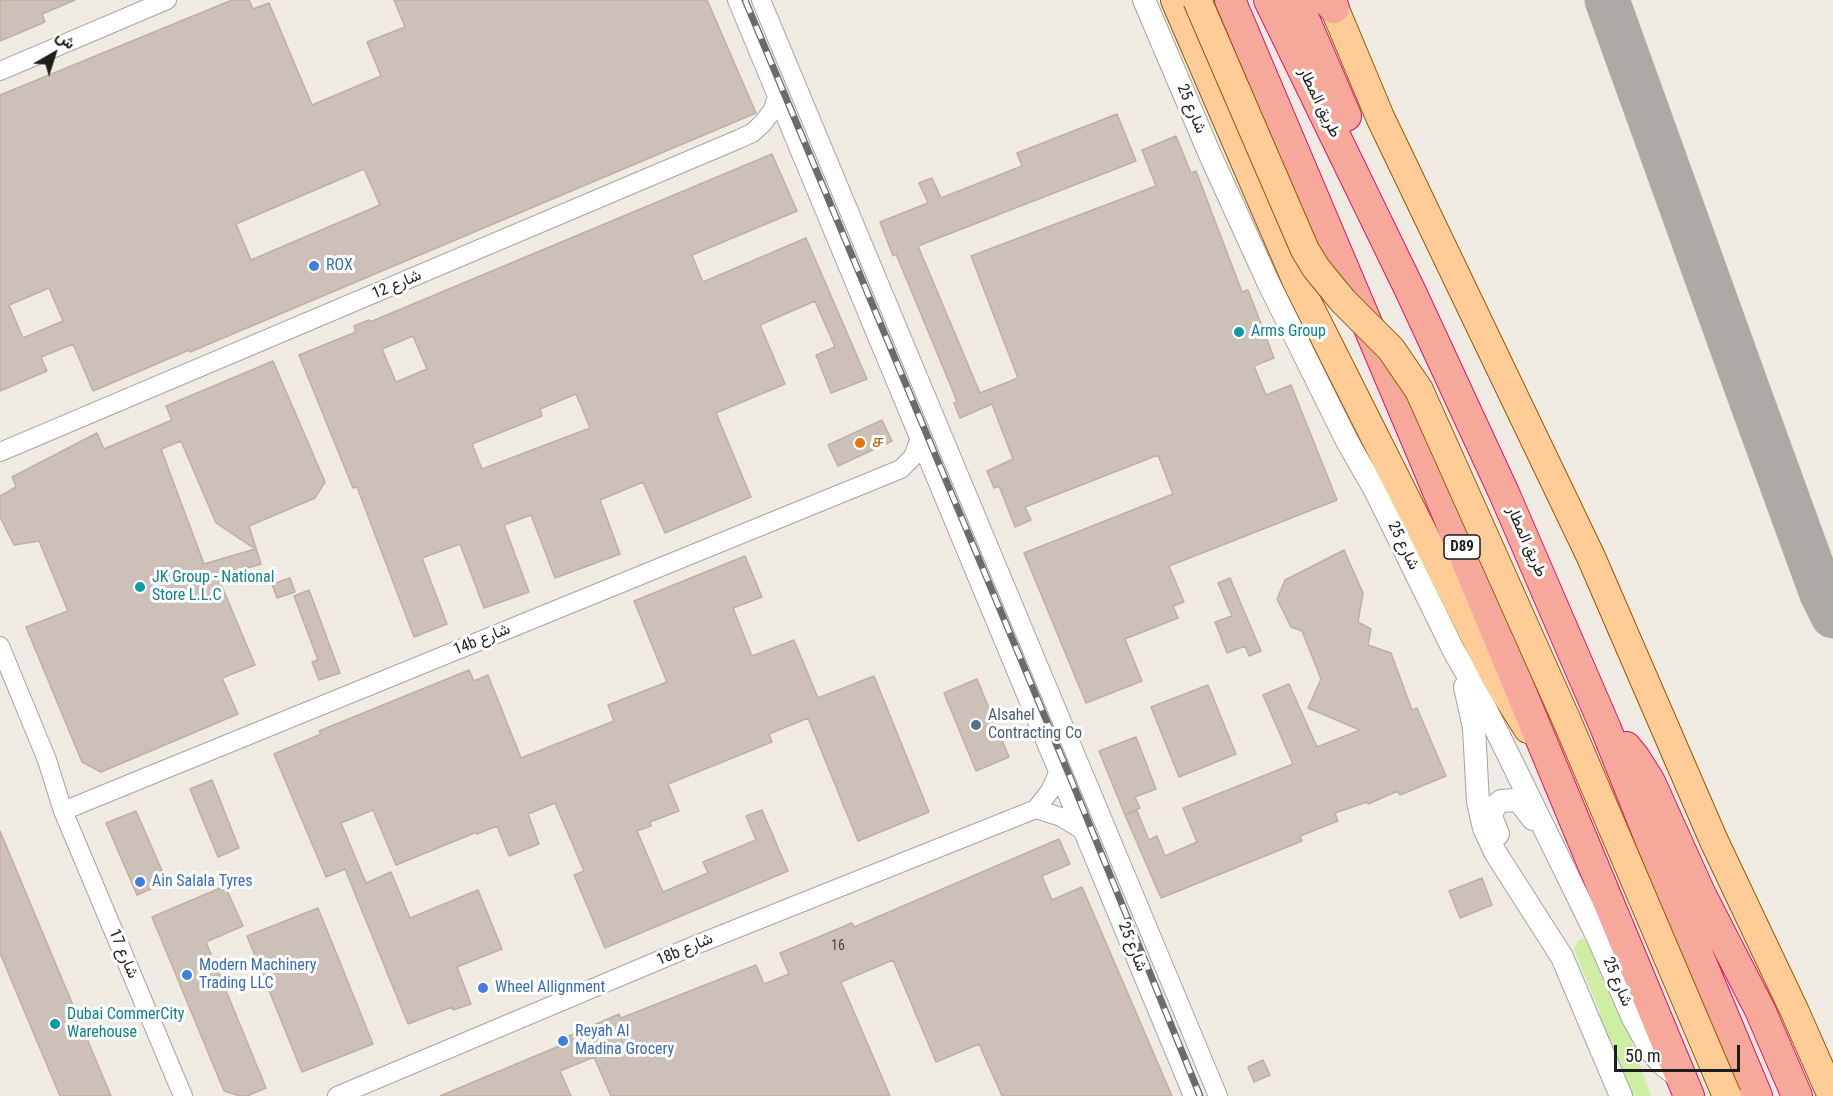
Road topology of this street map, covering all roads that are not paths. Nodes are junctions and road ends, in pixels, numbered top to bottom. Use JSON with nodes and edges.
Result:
{"nodes":[{"id":1,"x":167,"y":0,"type":"edge"},
{"id":2,"x":737,"y":0,"type":"edge"},
{"id":3,"x":761,"y":0,"type":"edge"},
{"id":4,"x":1144,"y":0,"type":"edge"},
{"id":5,"x":1175,"y":0,"type":"edge"},
{"id":6,"x":1197,"y":0,"type":"edge"},
{"id":7,"x":1230,"y":0,"type":"edge"},
{"id":8,"x":1269,"y":0,"type":"edge"},
{"id":9,"x":1296,"y":0,"type":"edge"},
{"id":10,"x":1331,"y":3,"type":"edge"},
{"id":11,"x":0,"y":71,"type":"edge"},
{"id":12,"x":777,"y":98,"type":"junction"},
{"id":13,"x":1410,"y":290,"type":"junction"},
{"id":14,"x":920,"y":438,"type":"junction"},
{"id":15,"x":0,"y":452,"type":"edge"},
{"id":16,"x":902,"y":469,"type":"junction"},
{"id":17,"x":938,"y":481,"type":"junction"},
{"id":18,"x":0,"y":646,"type":"edge"},
{"id":19,"x":1454,"y":651,"type":"junction"},
{"id":20,"x":0,"y":675,"type":"edge"},
{"id":21,"x":1606,"y":729,"type":"junction"},
{"id":22,"x":1550,"y":758,"type":"junction"},
{"id":23,"x":1059,"y":771,"type":"junction"},
{"id":24,"x":1036,"y":809,"type":"junction"},
{"id":25,"x":63,"y":811,"type":"junction"},
{"id":26,"x":1544,"y":828,"type":"junction"},
{"id":27,"x":1084,"y":831,"type":"junction"},
{"id":28,"x":1515,"y":883,"type":"junction"},
{"id":29,"x":1685,"y":1088,"type":"edge"},
{"id":30,"x":183,"y":1096,"type":"edge"},
{"id":31,"x":337,"y":1096,"type":"edge"},
{"id":32,"x":1193,"y":1096,"type":"edge"},
{"id":33,"x":1218,"y":1096,"type":"edge"},
{"id":34,"x":1622,"y":1096,"type":"edge"},
{"id":35,"x":1727,"y":1096,"type":"edge"},
{"id":36,"x":1757,"y":1096,"type":"edge"},
{"id":37,"x":1797,"y":1096,"type":"edge"},
{"id":38,"x":1832,"y":1096,"type":"edge"}],
"edges":[{"from":1,"to":11,"type":"street"},
{"from":2,"to":12,"type":"street","name":"شارع 25"},
{"from":3,"to":33,"type":"street","name":"شارع 25"},
{"from":4,"to":19,"type":"street","name":"شارع 25"},
{"from":5,"to":22,"type":"main road"},
{"from":6,"to":35,"type":"main road","bridge":true},
{"from":7,"to":22,"type":"highway","number":"D89"},
{"from":8,"to":13,"type":"highway","name":"طريق المطار"},
{"from":9,"to":13,"type":"highway"},
{"from":10,"to":38,"type":"main road"},
{"from":12,"to":14,"type":"street","name":"شارع 25"},
{"from":12,"to":15,"type":"street","name":"شارع 12"},
{"from":13,"to":21,"type":"highway","name":"طريق المطار"},
{"from":14,"to":16,"type":"street"},
{"from":14,"to":17,"type":"street","name":"شارع 25"},
{"from":16,"to":17,"type":"street"},
{"from":16,"to":25,"type":"street","name":"14b شارع"},
{"from":17,"to":23,"type":"street","name":"شارع 25"},
{"from":18,"to":25,"type":"street","name":"شارع 17"},
{"from":19,"to":26,"type":"street","name":"شارع 25"},
{"from":19,"to":28,"type":"street"},
{"from":20,"to":25,"type":"street","name":"شارع 17"},
{"from":21,"to":36,"type":"highway","name":"طريق المطار"},
{"from":21,"to":37,"type":"highway"},
{"from":22,"to":29,"type":"highway","number":"D89"},
{"from":23,"to":24,"type":"street"},
{"from":23,"to":27,"type":"street","name":"شارع 25"},
{"from":24,"to":27,"type":"street"},
{"from":24,"to":31,"type":"street","name":"18b شارع"},
{"from":25,"to":30,"type":"street","name":"شارع 17"},
{"from":26,"to":28,"type":"street"},
{"from":26,"to":29,"type":"street","name":"شارع 25"},
{"from":27,"to":32,"type":"street","name":"شارع 25"},
{"from":28,"to":34,"type":"street"}]}
